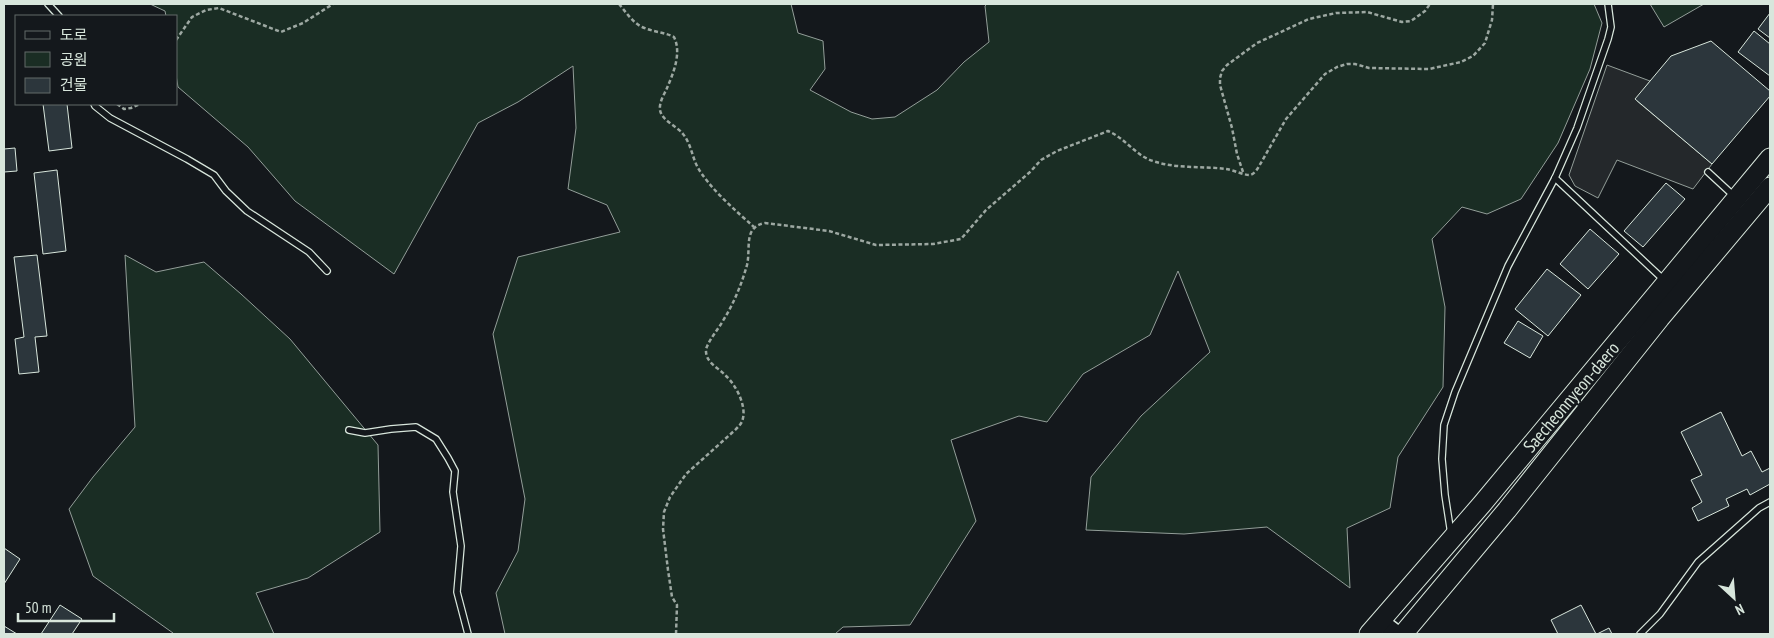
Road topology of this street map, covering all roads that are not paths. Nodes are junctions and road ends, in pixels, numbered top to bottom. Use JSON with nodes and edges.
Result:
{"nodes":[{"id":1,"x":48,"y":4,"type":"edge"},
{"id":2,"x":1608,"y":4,"type":"edge"},
{"id":3,"x":58,"y":15,"type":"edge"},
{"id":4,"x":94,"y":105,"type":"edge"},
{"id":5,"x":1770,"y":158,"type":"edge"},
{"id":6,"x":1708,"y":172,"type":"dead end"},
{"id":7,"x":1555,"y":178,"type":"junction"},
{"id":8,"x":1770,"y":188,"type":"edge"},
{"id":9,"x":1737,"y":198,"type":"junction"},
{"id":10,"x":327,"y":271,"type":"dead end"},
{"id":11,"x":1667,"y":282,"type":"junction"},
{"id":12,"x":349,"y":430,"type":"dead end"},
{"id":13,"x":1770,"y":502,"type":"edge"},
{"id":14,"x":1452,"y":539,"type":"junction"},
{"id":15,"x":1375,"y":628,"type":"edge"},
{"id":16,"x":468,"y":634,"type":"edge"},
{"id":17,"x":1397,"y":634,"type":"edge"},
{"id":18,"x":1403,"y":634,"type":"edge"},
{"id":19,"x":1640,"y":634,"type":"edge"}],
"edges":[{"from":1,"to":3,"type":"lane"},
{"from":2,"to":7,"type":"lane"},
{"from":4,"to":10,"type":"lane"},
{"from":5,"to":9,"type":"main road","name":"Saecheonnyeon-daero"},
{"from":6,"to":9,"type":"lane"},
{"from":7,"to":11,"type":"lane"},
{"from":7,"to":14,"type":"lane"},
{"from":8,"to":18,"type":"main road","name":"Saecheonnyeon-daero"},
{"from":9,"to":11,"type":"main road","name":"Saecheonnyeon-daero"},
{"from":11,"to":14,"type":"main road","name":"Saecheonnyeon-daero"},
{"from":12,"to":16,"type":"lane"},
{"from":13,"to":19,"type":"lane"},
{"from":14,"to":15,"type":"main road","name":"Saecheonnyeon-daero"},
{"from":15,"to":17,"type":"street"}]}
